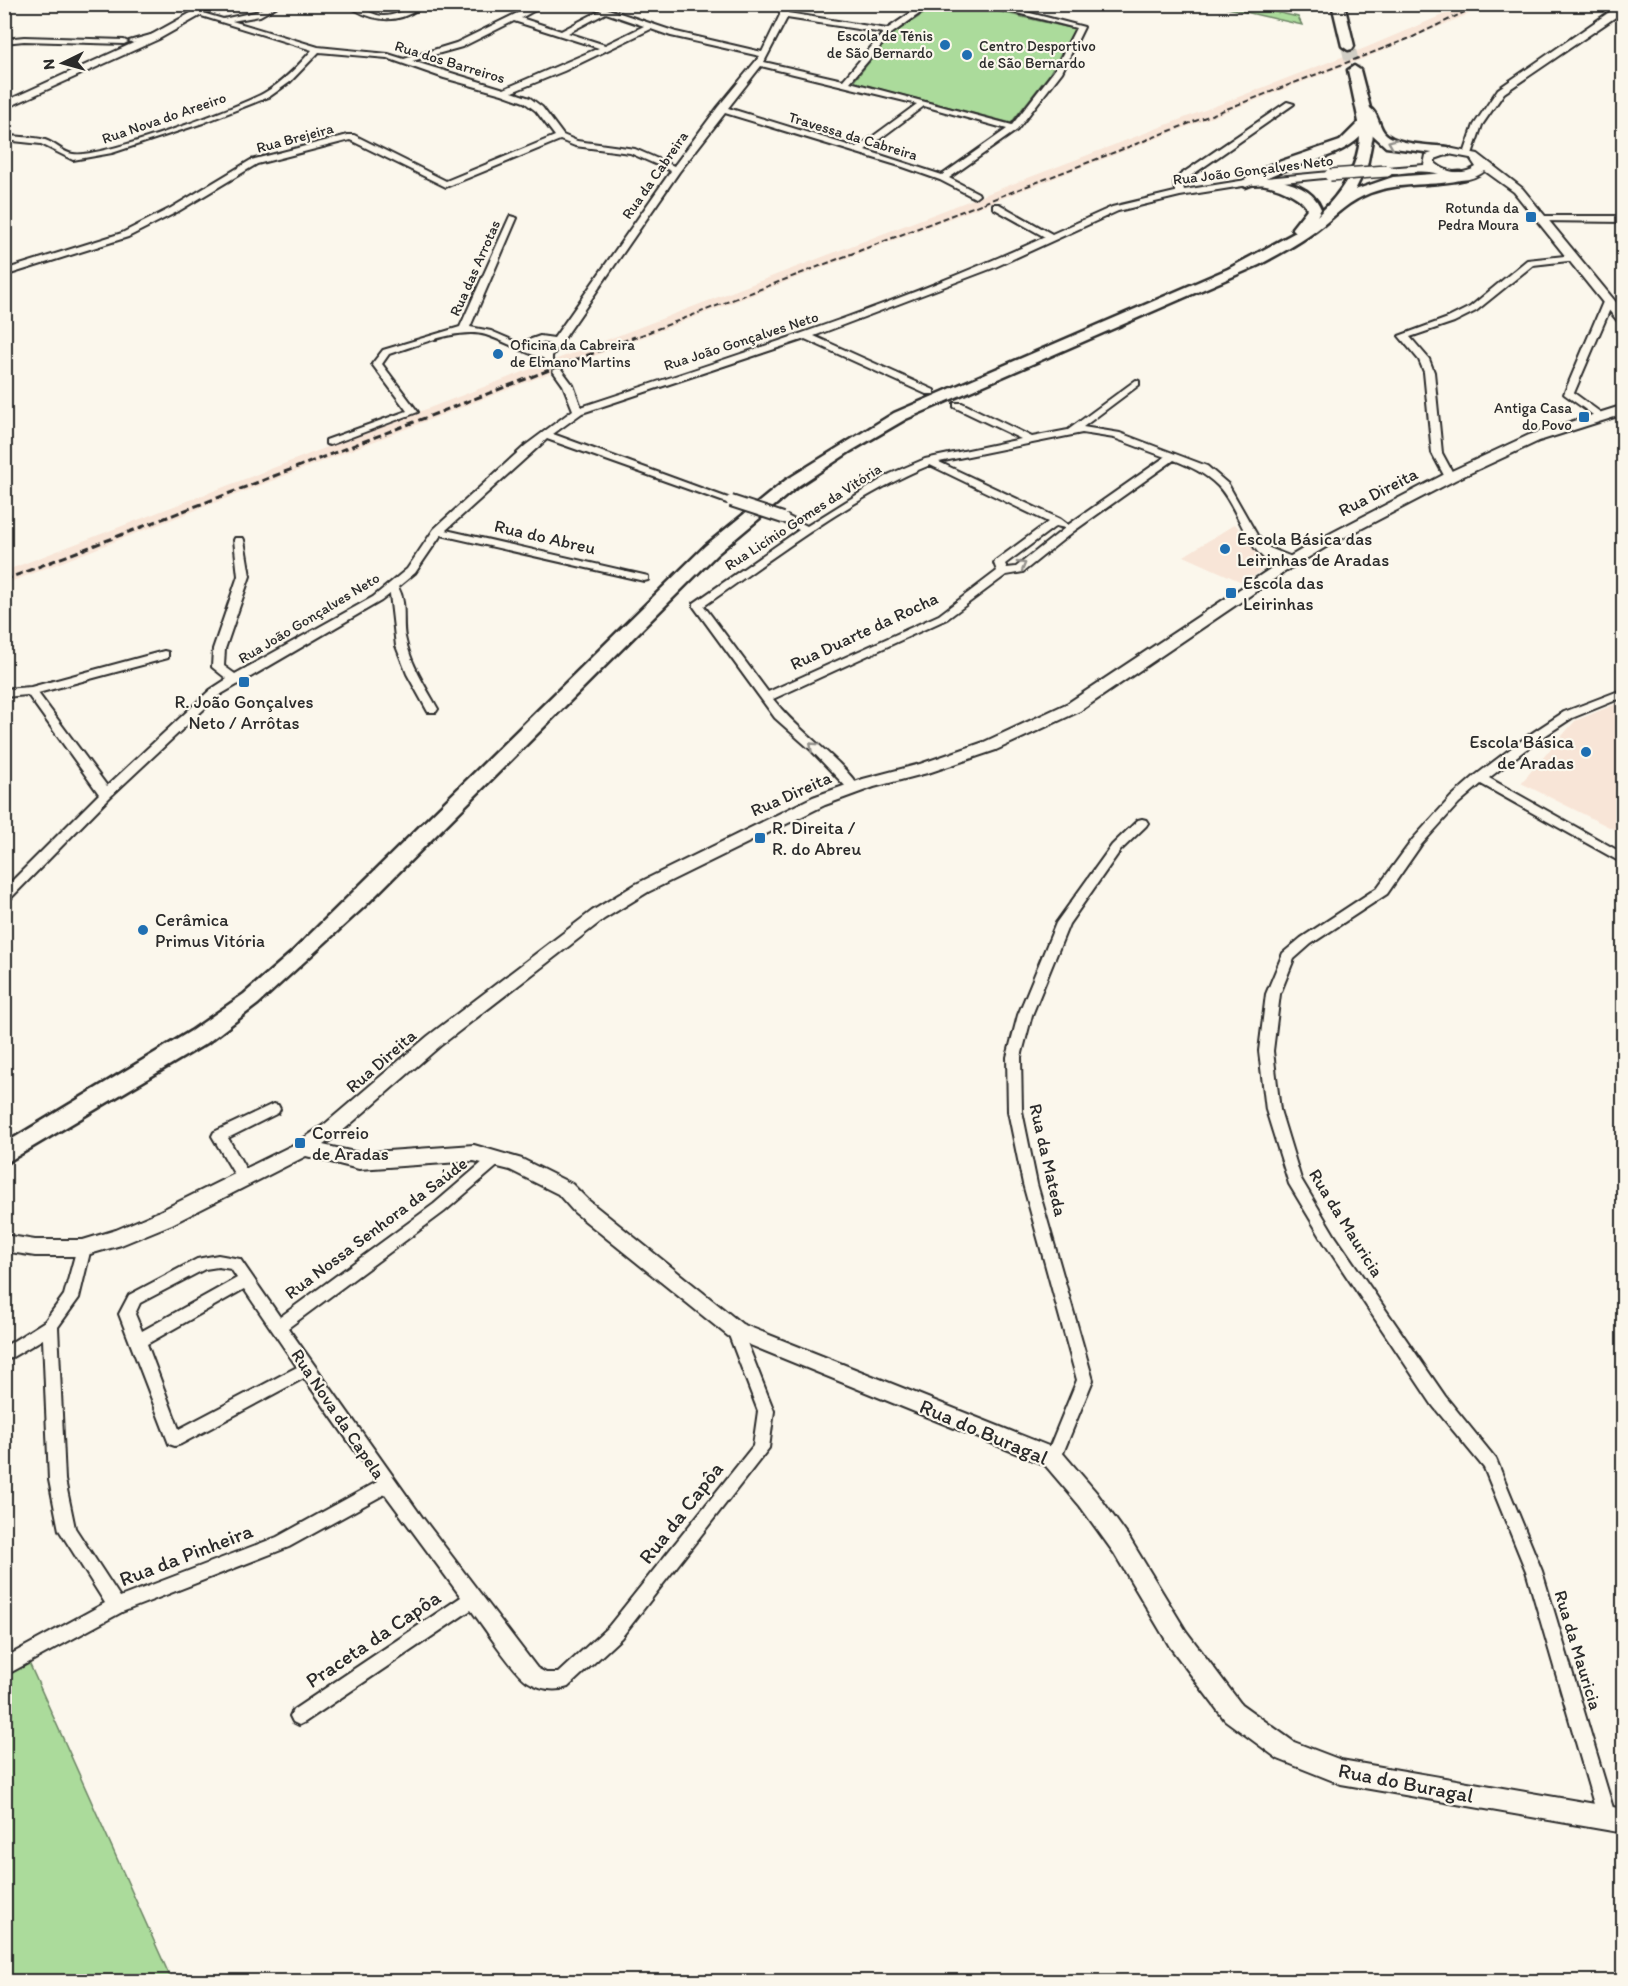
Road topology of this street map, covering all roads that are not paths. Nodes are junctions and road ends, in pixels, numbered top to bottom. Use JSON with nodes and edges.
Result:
{"nodes":[{"id":1,"x":216,"y":4,"type":"edge"},
{"id":2,"x":278,"y":4,"type":"edge"},
{"id":3,"x":349,"y":4,"type":"edge"},
{"id":4,"x":543,"y":4,"type":"edge"},
{"id":5,"x":784,"y":4,"type":"edge"},
{"id":6,"x":930,"y":4,"type":"edge"},
{"id":7,"x":984,"y":4,"type":"edge"},
{"id":8,"x":1338,"y":4,"type":"edge"},
{"id":9,"x":1623,"y":6,"type":"edge"},
{"id":10,"x":414,"y":9,"type":"dead end"},
{"id":11,"x":199,"y":14,"type":"junction"},
{"id":12,"x":784,"y":15,"type":"junction"},
{"id":13,"x":513,"y":18,"type":"junction"},
{"id":14,"x":224,"y":20,"type":"junction"},
{"id":15,"x":650,"y":26,"type":"junction"},
{"id":16,"x":888,"y":32,"type":"junction"},
{"id":17,"x":562,"y":33,"type":"junction"},
{"id":18,"x":4,"y":41,"type":"edge"},
{"id":19,"x":129,"y":44,"type":"junction"},
{"id":20,"x":1348,"y":46,"type":"tunnel mouth"},
{"id":21,"x":607,"y":48,"type":"junction"},
{"id":22,"x":317,"y":49,"type":"junction"},
{"id":23,"x":765,"y":55,"type":"junction"},
{"id":24,"x":404,"y":61,"type":"junction"},
{"id":25,"x":758,"y":63,"type":"junction"},
{"id":26,"x":1353,"y":70,"type":"tunnel mouth"},
{"id":27,"x":845,"y":83,"type":"junction"},
{"id":28,"x":505,"y":92,"type":"junction"},
{"id":29,"x":1362,"y":99,"type":"junction"},
{"id":30,"x":923,"y":103,"type":"junction"},
{"id":31,"x":1290,"y":104,"type":"dead end"},
{"id":32,"x":4,"y":106,"type":"edge"},
{"id":33,"x":721,"y":109,"type":"junction"},
{"id":34,"x":1366,"y":123,"type":"junction"},
{"id":35,"x":1014,"y":128,"type":"junction"},
{"id":36,"x":4,"y":137,"type":"edge"},
{"id":37,"x":560,"y":137,"type":"junction"},
{"id":38,"x":19,"y":142,"type":"junction"},
{"id":39,"x":4,"y":148,"type":"edge"},
{"id":40,"x":858,"y":151,"type":"junction"},
{"id":41,"x":1448,"y":151,"type":"junction"},
{"id":42,"x":1468,"y":154,"type":"junction"},
{"id":43,"x":1433,"y":168,"type":"junction"},
{"id":44,"x":1479,"y":169,"type":"junction"},
{"id":45,"x":676,"y":170,"type":"junction"},
{"id":46,"x":1460,"y":176,"type":"junction"},
{"id":47,"x":944,"y":178,"type":"junction"},
{"id":48,"x":1285,"y":178,"type":"junction"},
{"id":49,"x":1253,"y":182,"type":"junction"},
{"id":50,"x":1180,"y":193,"type":"junction"},
{"id":51,"x":975,"y":195,"type":"dead end"},
{"id":52,"x":996,"y":206,"type":"dead end"},
{"id":53,"x":1334,"y":207,"type":"junction"},
{"id":54,"x":513,"y":218,"type":"dead end"},
{"id":55,"x":1542,"y":219,"type":"junction"},
{"id":56,"x":1623,"y":219,"type":"edge"},
{"id":57,"x":1051,"y":237,"type":"junction"},
{"id":58,"x":1270,"y":255,"type":"junction"},
{"id":59,"x":1574,"y":258,"type":"junction"},
{"id":60,"x":4,"y":273,"type":"edge"},
{"id":61,"x":1608,"y":302,"type":"junction"},
{"id":62,"x":1623,"y":321,"type":"edge"},
{"id":63,"x":464,"y":329,"type":"junction"},
{"id":64,"x":806,"y":336,"type":"junction"},
{"id":65,"x":558,"y":342,"type":"junction"},
{"id":66,"x":529,"y":346,"type":"junction"},
{"id":67,"x":558,"y":371,"type":"tunnel mouth"},
{"id":68,"x":1136,"y":383,"type":"dead end"},
{"id":69,"x":568,"y":385,"type":"junction"},
{"id":70,"x":930,"y":392,"type":"dead end"},
{"id":71,"x":591,"y":405,"type":"junction"},
{"id":72,"x":958,"y":405,"type":"dead end"},
{"id":73,"x":1623,"y":409,"type":"edge"},
{"id":74,"x":578,"y":411,"type":"junction"},
{"id":75,"x":1600,"y":417,"type":"junction"},
{"id":76,"x":1067,"y":433,"type":"junction"},
{"id":77,"x":544,"y":435,"type":"junction"},
{"id":78,"x":1031,"y":440,"type":"junction"},
{"id":79,"x":330,"y":442,"type":"dead end"},
{"id":80,"x":1173,"y":456,"type":"junction"},
{"id":81,"x":929,"y":461,"type":"junction"},
{"id":82,"x":1450,"y":477,"type":"junction"},
{"id":83,"x":1056,"y":521,"type":"junction"},
{"id":84,"x":1070,"y":529,"type":"junction"},
{"id":85,"x":807,"y":530,"type":"junction"},
{"id":86,"x":438,"y":531,"type":"junction"},
{"id":87,"x":239,"y":540,"type":"dead end"},
{"id":88,"x":1288,"y":564,"type":"junction"},
{"id":89,"x":1003,"y":572,"type":"junction"},
{"id":90,"x":644,"y":578,"type":"dead end"},
{"id":91,"x":392,"y":586,"type":"junction"},
{"id":92,"x":164,"y":655,"type":"dead end"},
{"id":93,"x":236,"y":679,"type":"junction"},
{"id":94,"x":31,"y":691,"type":"junction"},
{"id":95,"x":4,"y":693,"type":"edge"},
{"id":96,"x":1623,"y":693,"type":"edge"},
{"id":97,"x":766,"y":698,"type":"junction"},
{"id":98,"x":432,"y":709,"type":"dead end"},
{"id":99,"x":1480,"y":778,"type":"junction"},
{"id":100,"x":854,"y":788,"type":"junction"},
{"id":101,"x":106,"y":794,"type":"junction"},
{"id":102,"x":1142,"y":823,"type":"dead end"},
{"id":103,"x":1623,"y":860,"type":"edge"},
{"id":104,"x":4,"y":897,"type":"edge"},
{"id":105,"x":273,"y":1109,"type":"dead end"},
{"id":106,"x":304,"y":1148,"type":"junction"},
{"id":107,"x":4,"y":1155,"type":"edge"},
{"id":108,"x":496,"y":1159,"type":"junction"},
{"id":109,"x":244,"y":1178,"type":"junction"},
{"id":110,"x":4,"y":1243,"type":"edge"},
{"id":111,"x":83,"y":1248,"type":"junction"},
{"id":112,"x":247,"y":1280,"type":"junction"},
{"id":113,"x":50,"y":1326,"type":"junction"},
{"id":114,"x":278,"y":1327,"type":"junction"},
{"id":115,"x":735,"y":1330,"type":"junction"},
{"id":116,"x":138,"y":1341,"type":"junction"},
{"id":117,"x":4,"y":1356,"type":"edge"},
{"id":118,"x":307,"y":1369,"type":"junction"},
{"id":119,"x":1053,"y":1458,"type":"junction"},
{"id":120,"x":386,"y":1485,"type":"junction"},
{"id":121,"x":472,"y":1599,"type":"junction"},
{"id":122,"x":116,"y":1606,"type":"junction"},
{"id":123,"x":4,"y":1668,"type":"edge"},
{"id":124,"x":545,"y":1681,"type":"joint"},
{"id":125,"x":300,"y":1716,"type":"dead end"},
{"id":126,"x":1615,"y":1820,"type":"edge"}],
"edges":[{"from":1,"to":11,"type":"main road"},
{"from":2,"to":14,"type":"street"},
{"from":3,"to":10,"type":"street"},
{"from":4,"to":13,"type":"street"},
{"from":5,"to":12,"type":"street","name":"Rua da Cabreira"},
{"from":6,"to":16,"type":"street"},
{"from":7,"to":35,"type":"street"},
{"from":8,"to":20,"type":"main road"},
{"from":9,"to":42,"type":"street"},
{"from":11,"to":14,"type":"street","name":"Rua dos Barreiros"},
{"from":11,"to":19,"type":"main road"},
{"from":12,"to":16,"type":"street"},
{"from":12,"to":23,"type":"street","name":"Rua da Cabreira"},
{"from":13,"to":17,"type":"street"},
{"from":13,"to":24,"type":"street"},
{"from":14,"to":22,"type":"street","name":"Rua dos Barreiros"},
{"from":15,"to":17,"type":"street"},
{"from":15,"to":21,"type":"street"},
{"from":15,"to":23,"type":"street"},
{"from":16,"to":27,"type":"street"},
{"from":17,"to":21,"type":"street"},
{"from":18,"to":19,"type":"street"},
{"from":19,"to":32,"type":"main road"},
{"from":21,"to":28,"type":"street"},
{"from":22,"to":24,"type":"street","name":"Rua dos Barreiros"},
{"from":22,"to":38,"type":"street","name":"Rua Nova do Areeiro"},
{"from":23,"to":25,"type":"street","name":"Rua da Cabreira"},
{"from":24,"to":28,"type":"street","name":"Rua dos Barreiros"},
{"from":25,"to":27,"type":"street"},
{"from":25,"to":33,"type":"street","name":"Rua da Cabreira"},
{"from":26,"to":29,"type":"main road"},
{"from":27,"to":30,"type":"street"},
{"from":28,"to":37,"type":"street","name":"Rua dos Barreiros"},
{"from":29,"to":34,"type":"main road"},
{"from":41,"to":29,"type":"main road","one_way":true},
{"from":30,"to":35,"type":"street"},
{"from":30,"to":40,"type":"street"},
{"from":31,"to":50,"type":"street"},
{"from":33,"to":40,"type":"street","name":"Travessa da Cabreira"},
{"from":33,"to":45,"type":"street","name":"Rua da Cabreira"},
{"from":34,"to":48,"type":"main road"},
{"from":34,"to":53,"type":"main road"},
{"from":35,"to":47,"type":"street"},
{"from":36,"to":38,"type":"street","name":"Rua Nova do Areeiro"},
{"from":37,"to":45,"type":"street"},
{"from":37,"to":60,"type":"street","name":"Rua Brejeira"},
{"from":38,"to":39,"type":"street"},
{"from":40,"to":47,"type":"street","name":"Travessa da Cabreira"},
{"from":41,"to":42,"type":"main road"},
{"from":41,"to":43,"type":"main road"},
{"from":42,"to":44,"type":"main road"},
{"from":43,"to":46,"type":"main road"},
{"from":43,"to":48,"type":"main road","name":"Rua João Gonçalves Neto","bridge":true},
{"from":44,"to":46,"type":"main road"},
{"from":44,"to":55,"type":"main road"},
{"from":45,"to":65,"type":"street","name":"Rua da Cabreira"},
{"from":46,"to":53,"type":"main road"},
{"from":47,"to":51,"type":"street","name":"Travessa da Cabreira"},
{"from":48,"to":49,"type":"main road"},
{"from":48,"to":49,"type":"main road"},
{"from":48,"to":58,"type":"main road"},
{"from":49,"to":50,"type":"street","name":"Rua João Gonçalves Neto"},
{"from":50,"to":57,"type":"street","name":"Rua João Gonçalves Neto"},
{"from":52,"to":57,"type":"street"},
{"from":53,"to":58,"type":"main road"},
{"from":54,"to":63,"type":"street","name":"Rua das Arrotas"},
{"from":55,"to":56,"type":"street"},
{"from":55,"to":59,"type":"main road"},
{"from":57,"to":64,"type":"street","name":"Rua João Gonçalves Neto"},
{"from":58,"to":107,"type":"main road"},
{"from":59,"to":61,"type":"main road"},
{"from":59,"to":82,"type":"street"},
{"from":61,"to":62,"type":"main road"},
{"from":61,"to":75,"type":"street"},
{"from":63,"to":66,"type":"street"},
{"from":63,"to":79,"type":"street"},
{"from":64,"to":70,"type":"street"},
{"from":64,"to":71,"type":"street","name":"Rua João Gonçalves Neto"},
{"from":65,"to":66,"type":"street"},
{"from":65,"to":66,"type":"street","name":"Rua da Cabreira"},
{"from":67,"to":69,"type":"street"},
{"from":68,"to":76,"type":"street"},
{"from":69,"to":71,"type":"street"},
{"from":69,"to":74,"type":"street"},
{"from":71,"to":74,"type":"street","name":"Rua João Gonçalves Neto"},
{"from":72,"to":78,"type":"street"},
{"from":73,"to":75,"type":"main road","name":"Rua Direita"},
{"from":74,"to":77,"type":"street","name":"Rua João Gonçalves Neto"},
{"from":75,"to":82,"type":"main road","name":"Rua Direita"},
{"from":76,"to":78,"type":"street","name":"Rua Licínio Gomes da Vitória"},
{"from":76,"to":80,"type":"street"},
{"from":77,"to":85,"type":"street","bridge":true},
{"from":77,"to":86,"type":"street","name":"Rua João Gonçalves Neto"},
{"from":78,"to":81,"type":"street","name":"Rua Licínio Gomes da Vitória"},
{"from":80,"to":84,"type":"street"},
{"from":80,"to":88,"type":"street"},
{"from":81,"to":83,"type":"street"},
{"from":81,"to":85,"type":"street","name":"Rua Licínio Gomes da Vitória"},
{"from":82,"to":88,"type":"main road","name":"Rua Direita"},
{"from":83,"to":84,"type":"street"},
{"from":83,"to":89,"type":"street"},
{"from":89,"to":84,"type":"street","one_way":true},
{"from":85,"to":97,"type":"street","name":"Rua Licínio Gomes da Vitória"},
{"from":86,"to":90,"type":"street","name":"Rua do Abreu"},
{"from":86,"to":91,"type":"street","name":"Rua João Gonçalves Neto"},
{"from":87,"to":93,"type":"street"},
{"from":88,"to":100,"type":"main road","name":"Rua Direita"},
{"from":89,"to":97,"type":"street","name":"Rua Duarte da Rocha"},
{"from":91,"to":93,"type":"street","name":"Rua João Gonçalves Neto"},
{"from":91,"to":98,"type":"street"},
{"from":92,"to":94,"type":"street"},
{"from":93,"to":101,"type":"street","name":"Rua João Gonçalves Neto"},
{"from":94,"to":95,"type":"street"},
{"from":94,"to":101,"type":"street"},
{"from":96,"to":99,"type":"street","name":"Rua da Mauricia"},
{"from":100,"to":97,"type":"street","one_way":true},
{"from":99,"to":103,"type":"street"},
{"from":99,"to":126,"type":"street","name":"Rua da Mauricia"},
{"from":100,"to":106,"type":"main road","name":"Rua Direita"},
{"from":101,"to":104,"type":"street","name":"Rua João Gonçalves Neto"},
{"from":102,"to":119,"type":"street","name":"Rua da Mateda"},
{"from":105,"to":109,"type":"street"},
{"from":106,"to":108,"type":"main road","name":"Rua do Buragal"},
{"from":106,"to":109,"type":"main road","name":"Rua Direita"},
{"from":108,"to":114,"type":"street","name":"Rua Nossa Senhora da Saúde"},
{"from":108,"to":115,"type":"main road","name":"Rua do Buragal"},
{"from":109,"to":111,"type":"main road","name":"Rua Direita"},
{"from":110,"to":111,"type":"main road","name":"Rua Direita"},
{"from":111,"to":113,"type":"street"},
{"from":112,"to":114,"type":"street","name":"Rua Nova da Capela"},
{"from":112,"to":116,"type":"street"},
{"from":112,"to":116,"type":"street","name":"Rua Nova da Capela"},
{"from":113,"to":117,"type":"street"},
{"from":113,"to":122,"type":"street","name":"Rua da Pinheira"},
{"from":114,"to":118,"type":"street","name":"Rua Nova da Capela"},
{"from":115,"to":119,"type":"main road","name":"Rua do Buragal"},
{"from":115,"to":124,"type":"street","name":"Rua da Capôa"},
{"from":116,"to":118,"type":"street"},
{"from":118,"to":120,"type":"street","name":"Rua Nova da Capela"},
{"from":119,"to":126,"type":"main road","name":"Rua do Buragal"},
{"from":120,"to":121,"type":"street","name":"Rua Nova da Capela"},
{"from":120,"to":122,"type":"street","name":"Rua da Pinheira"},
{"from":121,"to":124,"type":"street","name":"Rua Nova da Capela"},
{"from":121,"to":125,"type":"street","name":"Praceta da Capôa"},
{"from":122,"to":123,"type":"street"}]}
